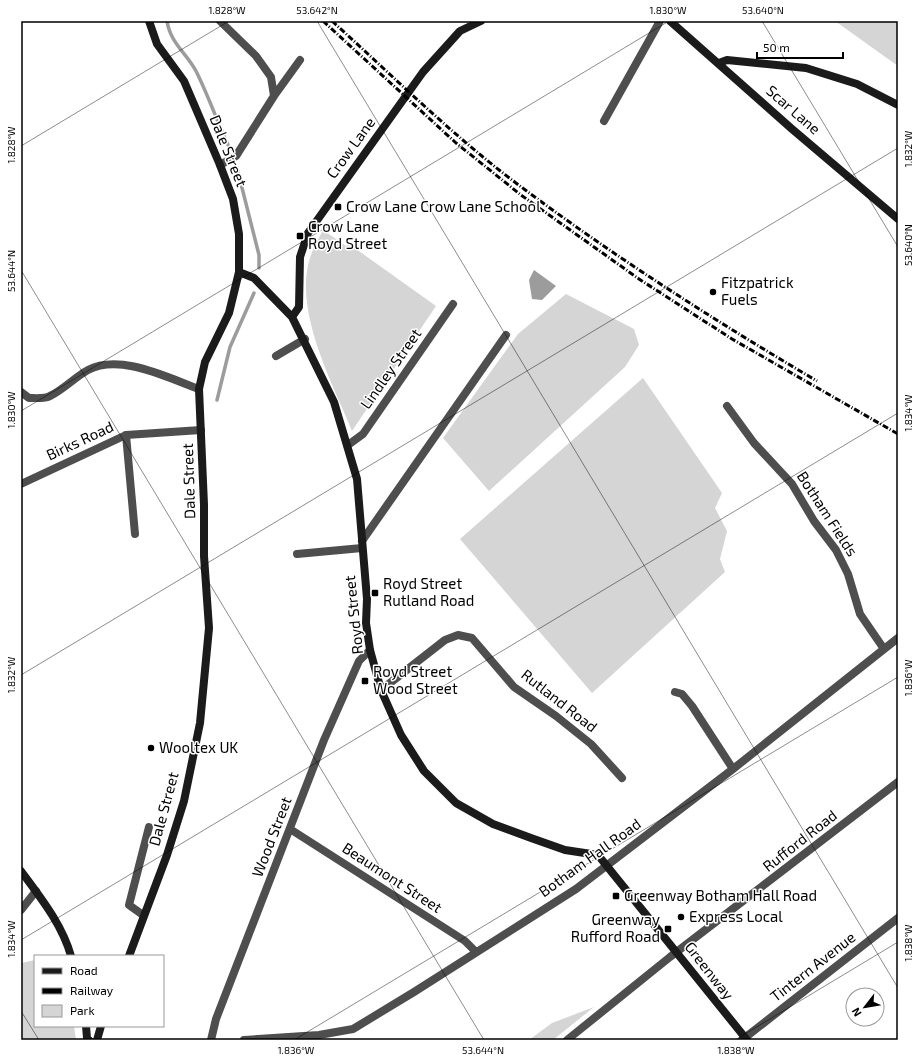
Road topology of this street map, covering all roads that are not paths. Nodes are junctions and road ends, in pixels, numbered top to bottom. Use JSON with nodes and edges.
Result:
{"nodes":[{"id":1,"x":149,"y":21,"type":"edge"},
{"id":2,"x":220,"y":21,"type":"edge"},
{"id":3,"x":481,"y":21,"type":"edge"},
{"id":4,"x":660,"y":21,"type":"edge"},
{"id":5,"x":670,"y":21,"type":"edge"},
{"id":6,"x":300,"y":60,"type":"dead end"},
{"id":7,"x":719,"y":63,"type":"junction"},
{"id":8,"x":274,"y":96,"type":"junction"},
{"id":9,"x":898,"y":105,"type":"edge"},
{"id":10,"x":604,"y":121,"type":"dead end"},
{"id":11,"x":220,"y":165,"type":"junction"},
{"id":12,"x":898,"y":219,"type":"edge"},
{"id":13,"x":239,"y":272,"type":"junction"},
{"id":14,"x":453,"y":304,"type":"dead end"},
{"id":15,"x":292,"y":317,"type":"junction"},
{"id":16,"x":506,"y":335,"type":"dead end"},
{"id":17,"x":304,"y":340,"type":"junction"},
{"id":18,"x":276,"y":356,"type":"dead end"},
{"id":19,"x":199,"y":389,"type":"junction"},
{"id":20,"x":21,"y":392,"type":"edge"},
{"id":21,"x":727,"y":406,"type":"dead end"},
{"id":22,"x":201,"y":430,"type":"junction"},
{"id":23,"x":126,"y":435,"type":"junction"},
{"id":24,"x":348,"y":445,"type":"junction"},
{"id":25,"x":21,"y":484,"type":"edge"},
{"id":26,"x":135,"y":534,"type":"dead end"},
{"id":27,"x":362,"y":544,"type":"junction"},
{"id":28,"x":297,"y":554,"type":"dead end"},
{"id":29,"x":898,"y":638,"type":"edge"},
{"id":30,"x":884,"y":649,"type":"junction"},
{"id":31,"x":370,"y":650,"type":"junction"},
{"id":32,"x":381,"y":690,"type":"junction"},
{"id":33,"x":675,"y":692,"type":"dead end"},
{"id":34,"x":733,"y":769,"type":"junction"},
{"id":35,"x":622,"y":778,"type":"dead end"},
{"id":36,"x":898,"y":782,"type":"edge"},
{"id":37,"x":149,"y":827,"type":"dead end"},
{"id":38,"x":290,"y":829,"type":"junction"},
{"id":39,"x":606,"y":865,"type":"junction"},
{"id":40,"x":21,"y":871,"type":"edge"},
{"id":41,"x":36,"y":891,"type":"junction"},
{"id":42,"x":21,"y":910,"type":"edge"},
{"id":43,"x":143,"y":915,"type":"junction"},
{"id":44,"x":898,"y":918,"type":"edge"},
{"id":45,"x":476,"y":952,"type":"junction"},
{"id":46,"x":677,"y":953,"type":"junction"},
{"id":47,"x":71,"y":955,"type":"edge"},
{"id":48,"x":129,"y":955,"type":"edge"},
{"id":49,"x":86,"y":1027,"type":"edge"},
{"id":50,"x":101,"y":1027,"type":"edge"},
{"id":51,"x":274,"y":1039,"type":"edge"},
{"id":52,"x":744,"y":1039,"type":"edge"},
{"id":53,"x":89,"y":1040,"type":"edge"},
{"id":54,"x":97,"y":1040,"type":"edge"},
{"id":55,"x":211,"y":1040,"type":"edge"},
{"id":56,"x":244,"y":1040,"type":"edge"},
{"id":57,"x":567,"y":1040,"type":"edge"}],
"edges":[{"from":1,"to":11,"type":"street","name":"Dale Street"},
{"from":2,"to":8,"type":"street"},
{"from":3,"to":15,"type":"street","name":"Crow Lane"},
{"from":4,"to":10,"type":"street"},
{"from":5,"to":7,"type":"street","name":"Scar Lane"},
{"from":6,"to":8,"type":"street"},
{"from":7,"to":9,"type":"street"},
{"from":7,"to":12,"type":"street","name":"Scar Lane"},
{"from":8,"to":11,"type":"street"},
{"from":11,"to":13,"type":"street","name":"Dale Street"},
{"from":13,"to":15,"type":"street","name":"Royd Street"},
{"from":13,"to":19,"type":"street","name":"Dale Street"},
{"from":14,"to":24,"type":"street","name":"Lindley Street"},
{"from":15,"to":17,"type":"street","name":"Royd Street"},
{"from":16,"to":27,"type":"street"},
{"from":17,"to":18,"type":"street"},
{"from":17,"to":24,"type":"street","name":"Royd Street"},
{"from":19,"to":20,"type":"street"},
{"from":19,"to":22,"type":"street","name":"Dale Street"},
{"from":21,"to":30,"type":"street","name":"Botham Fields"},
{"from":22,"to":23,"type":"street","name":"Birks Road"},
{"from":22,"to":43,"type":"street","name":"Dale Street"},
{"from":23,"to":25,"type":"street","name":"Birks Road"},
{"from":23,"to":26,"type":"street"},
{"from":24,"to":27,"type":"street","name":"Royd Street"},
{"from":27,"to":28,"type":"street"},
{"from":27,"to":31,"type":"street","name":"Royd Street"},
{"from":29,"to":30,"type":"street","name":"Botham Hall Road"},
{"from":30,"to":34,"type":"street","name":"Botham Hall Road"},
{"from":31,"to":32,"type":"street","name":"Royd Street"},
{"from":31,"to":38,"type":"street","name":"Wood Street"},
{"from":32,"to":35,"type":"street","name":"Rutland Road"},
{"from":32,"to":39,"type":"street","name":"Royd Street"},
{"from":33,"to":34,"type":"street"},
{"from":34,"to":39,"type":"street","name":"Botham Hall Road"},
{"from":36,"to":46,"type":"street","name":"Rufford Road"},
{"from":37,"to":43,"type":"street"},
{"from":38,"to":45,"type":"street","name":"Beaumont Street"},
{"from":38,"to":55,"type":"street","name":"Wood Street"},
{"from":39,"to":45,"type":"street","name":"Botham Hall Road"},
{"from":39,"to":46,"type":"street","name":"Greenway"},
{"from":40,"to":41,"type":"street"},
{"from":41,"to":42,"type":"street"},
{"from":41,"to":47,"type":"street"},
{"from":43,"to":48,"type":"street","name":"Dale Street"},
{"from":44,"to":52,"type":"street","name":"Tintern Avenue"},
{"from":45,"to":51,"type":"street","name":"Botham Hall Road"},
{"from":46,"to":52,"type":"street","name":"Greenway"},
{"from":46,"to":57,"type":"street","name":"Rufford Road"},
{"from":49,"to":53,"type":"street"},
{"from":50,"to":54,"type":"street"},
{"from":51,"to":56,"type":"street","name":"Botham Hall Road"}]}
